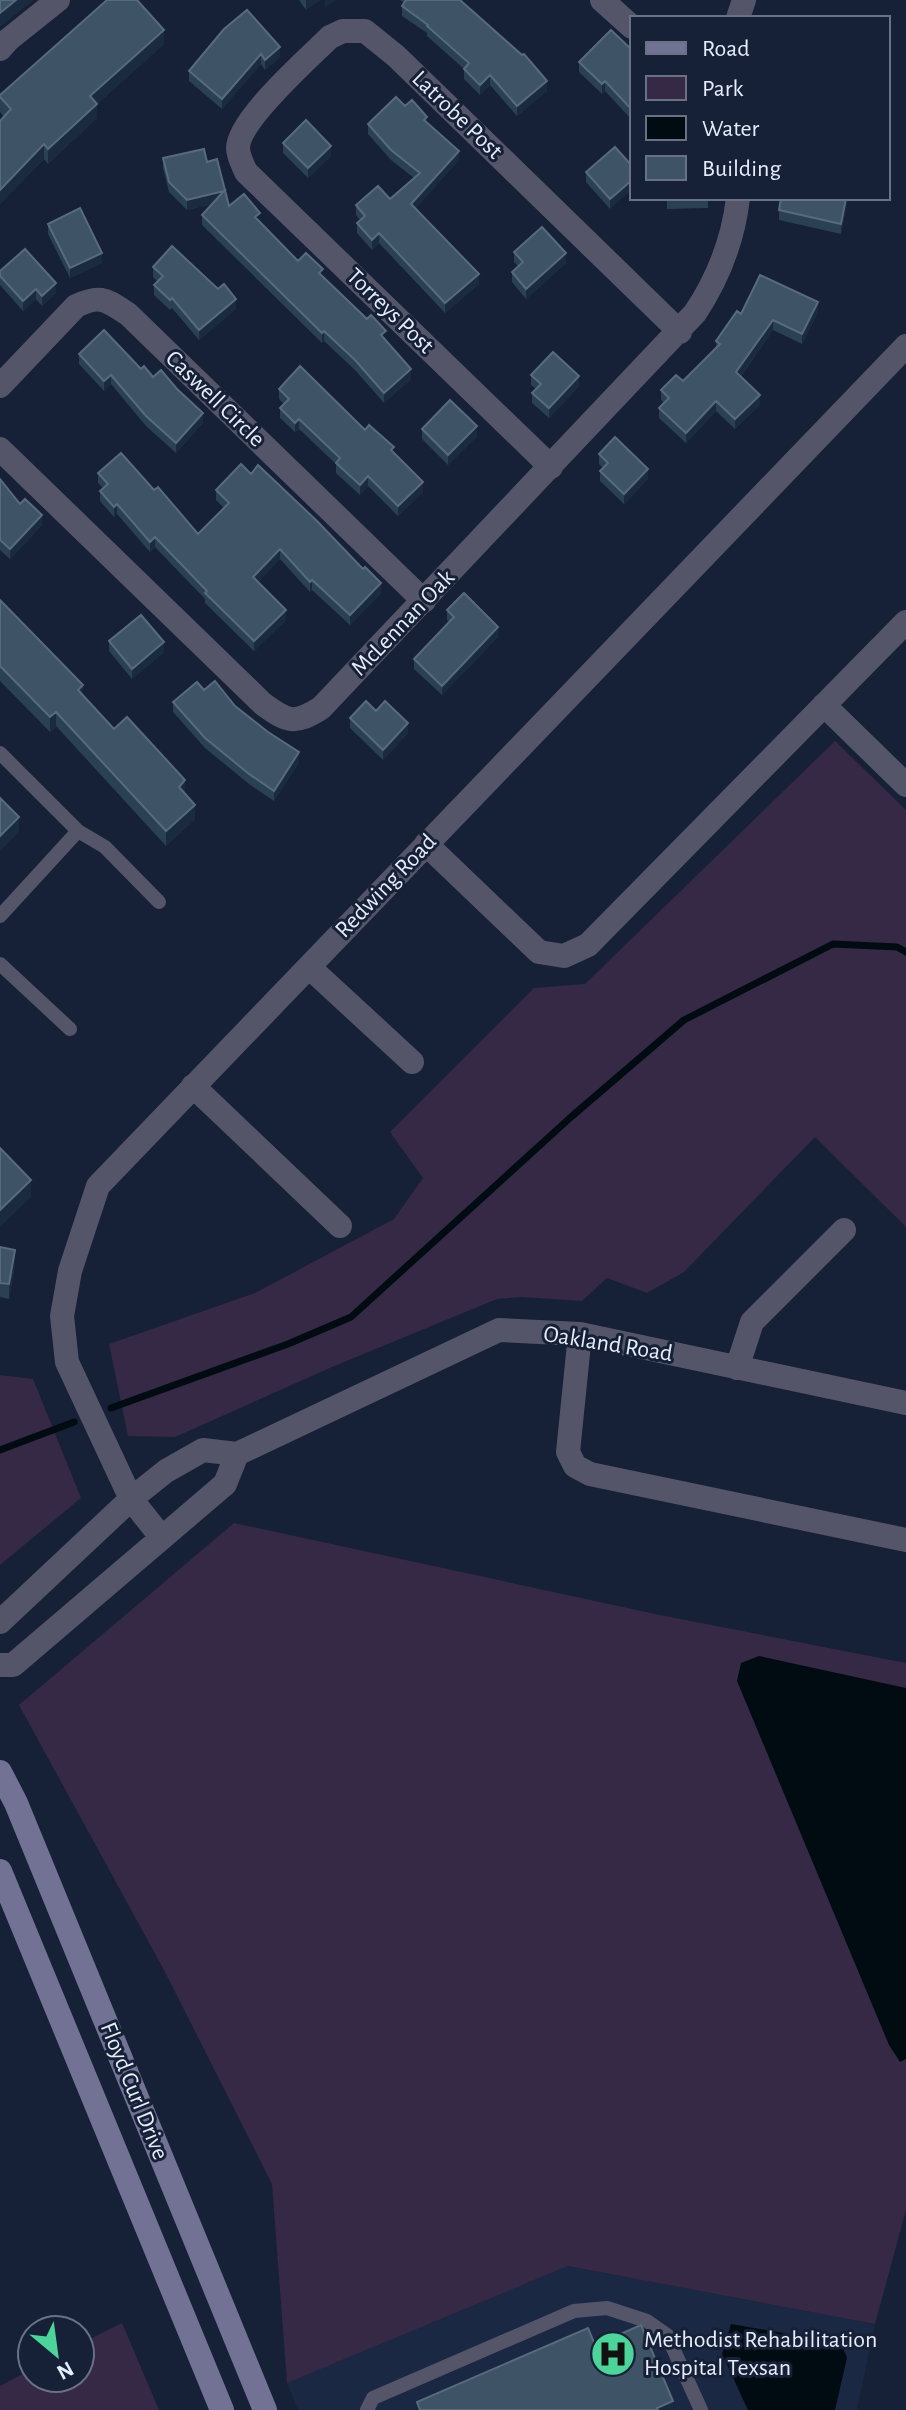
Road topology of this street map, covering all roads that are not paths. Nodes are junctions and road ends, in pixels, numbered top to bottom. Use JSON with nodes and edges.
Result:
{"nodes":[{"id":1,"x":58,"y":0,"type":"edge"},
{"id":2,"x":602,"y":0,"type":"edge"},
{"id":3,"x":630,"y":25,"type":"edge"},
{"id":4,"x":0,"y":49,"type":"edge"},
{"id":5,"x":238,"y":151,"type":"joint"},
{"id":6,"x":738,"y":200,"type":"edge"},
{"id":7,"x":680,"y":332,"type":"junction"},
{"id":8,"x":906,"y":346,"type":"edge"},
{"id":9,"x":0,"y":386,"type":"edge"},
{"id":10,"x":0,"y":449,"type":"edge"},
{"id":11,"x":551,"y":467,"type":"junction"},
{"id":12,"x":424,"y":601,"type":"junction"},
{"id":13,"x":906,"y":622,"type":"edge"},
{"id":14,"x":824,"y":705,"type":"junction"},
{"id":15,"x":0,"y":753,"type":"edge"},
{"id":16,"x":906,"y":785,"type":"edge"},
{"id":17,"x":78,"y":831,"type":"junction"},
{"id":18,"x":426,"y":844,"type":"junction"},
{"id":19,"x":159,"y":902,"type":"dead end"},
{"id":20,"x":0,"y":916,"type":"edge"},
{"id":21,"x":0,"y":964,"type":"edge"},
{"id":22,"x":309,"y":967,"type":"junction"},
{"id":23,"x":70,"y":1029,"type":"dead end"},
{"id":24,"x":412,"y":1062,"type":"dead end"},
{"id":25,"x":193,"y":1086,"type":"junction"},
{"id":26,"x":340,"y":1226,"type":"dead end"},
{"id":27,"x":844,"y":1230,"type":"dead end"},
{"id":28,"x":580,"y":1334,"type":"junction"},
{"id":29,"x":737,"y":1368,"type":"junction"},
{"id":30,"x":906,"y":1403,"type":"edge"},
{"id":31,"x":237,"y":1454,"type":"junction"},
{"id":32,"x":131,"y":1499,"type":"junction"},
{"id":33,"x":162,"y":1538,"type":"junction"},
{"id":34,"x":906,"y":1540,"type":"edge"},
{"id":35,"x":0,"y":1622,"type":"edge"},
{"id":36,"x":0,"y":1665,"type":"edge"},
{"id":37,"x":0,"y":1772,"type":"edge"},
{"id":38,"x":0,"y":1871,"type":"edge"},
{"id":39,"x":222,"y":2410,"type":"edge"},
{"id":40,"x":265,"y":2410,"type":"edge"},
{"id":41,"x":367,"y":2410,"type":"edge"},
{"id":42,"x":701,"y":2410,"type":"edge"}],
"edges":[{"from":1,"to":4,"type":"street"},
{"from":2,"to":3,"type":"street"},
{"from":5,"to":7,"type":"street","name":"Latrobe Post"},
{"from":5,"to":11,"type":"street","name":"Torreys Post"},
{"from":6,"to":7,"type":"street","name":"McLennan Oak"},
{"from":7,"to":11,"type":"street","name":"McLennan Oak"},
{"from":8,"to":18,"type":"street","name":"Redwing Road"},
{"from":9,"to":12,"type":"street","name":"Caswell Circle"},
{"from":10,"to":12,"type":"street","name":"McLennan Oak"},
{"from":11,"to":12,"type":"street","name":"McLennan Oak"},
{"from":13,"to":14,"type":"street"},
{"from":14,"to":16,"type":"street"},
{"from":14,"to":18,"type":"street"},
{"from":15,"to":17,"type":"lane"},
{"from":17,"to":19,"type":"lane"},
{"from":17,"to":20,"type":"lane"},
{"from":18,"to":22,"type":"street","name":"Redwing Road"},
{"from":21,"to":23,"type":"lane"},
{"from":22,"to":24,"type":"street"},
{"from":22,"to":25,"type":"street","name":"Redwing Road"},
{"from":25,"to":26,"type":"street"},
{"from":25,"to":32,"type":"street","name":"Redwing Road"},
{"from":27,"to":29,"type":"street"},
{"from":28,"to":29,"type":"street","name":"Oakland Road"},
{"from":28,"to":31,"type":"street","name":"Oakland Road"},
{"from":28,"to":34,"type":"street"},
{"from":29,"to":30,"type":"street","name":"Oakland Road"},
{"from":31,"to":32,"type":"street","name":"Oakland Road"},
{"from":31,"to":33,"type":"street"},
{"from":32,"to":33,"type":"street","name":"Redwing Road"},
{"from":32,"to":35,"type":"street","name":"Oakland Road"},
{"from":33,"to":36,"type":"street"},
{"from":37,"to":40,"type":"street","name":"Floyd Curl Drive"},
{"from":38,"to":39,"type":"street","name":"Floyd Curl Drive"},
{"from":41,"to":42,"type":"lane"}]}
